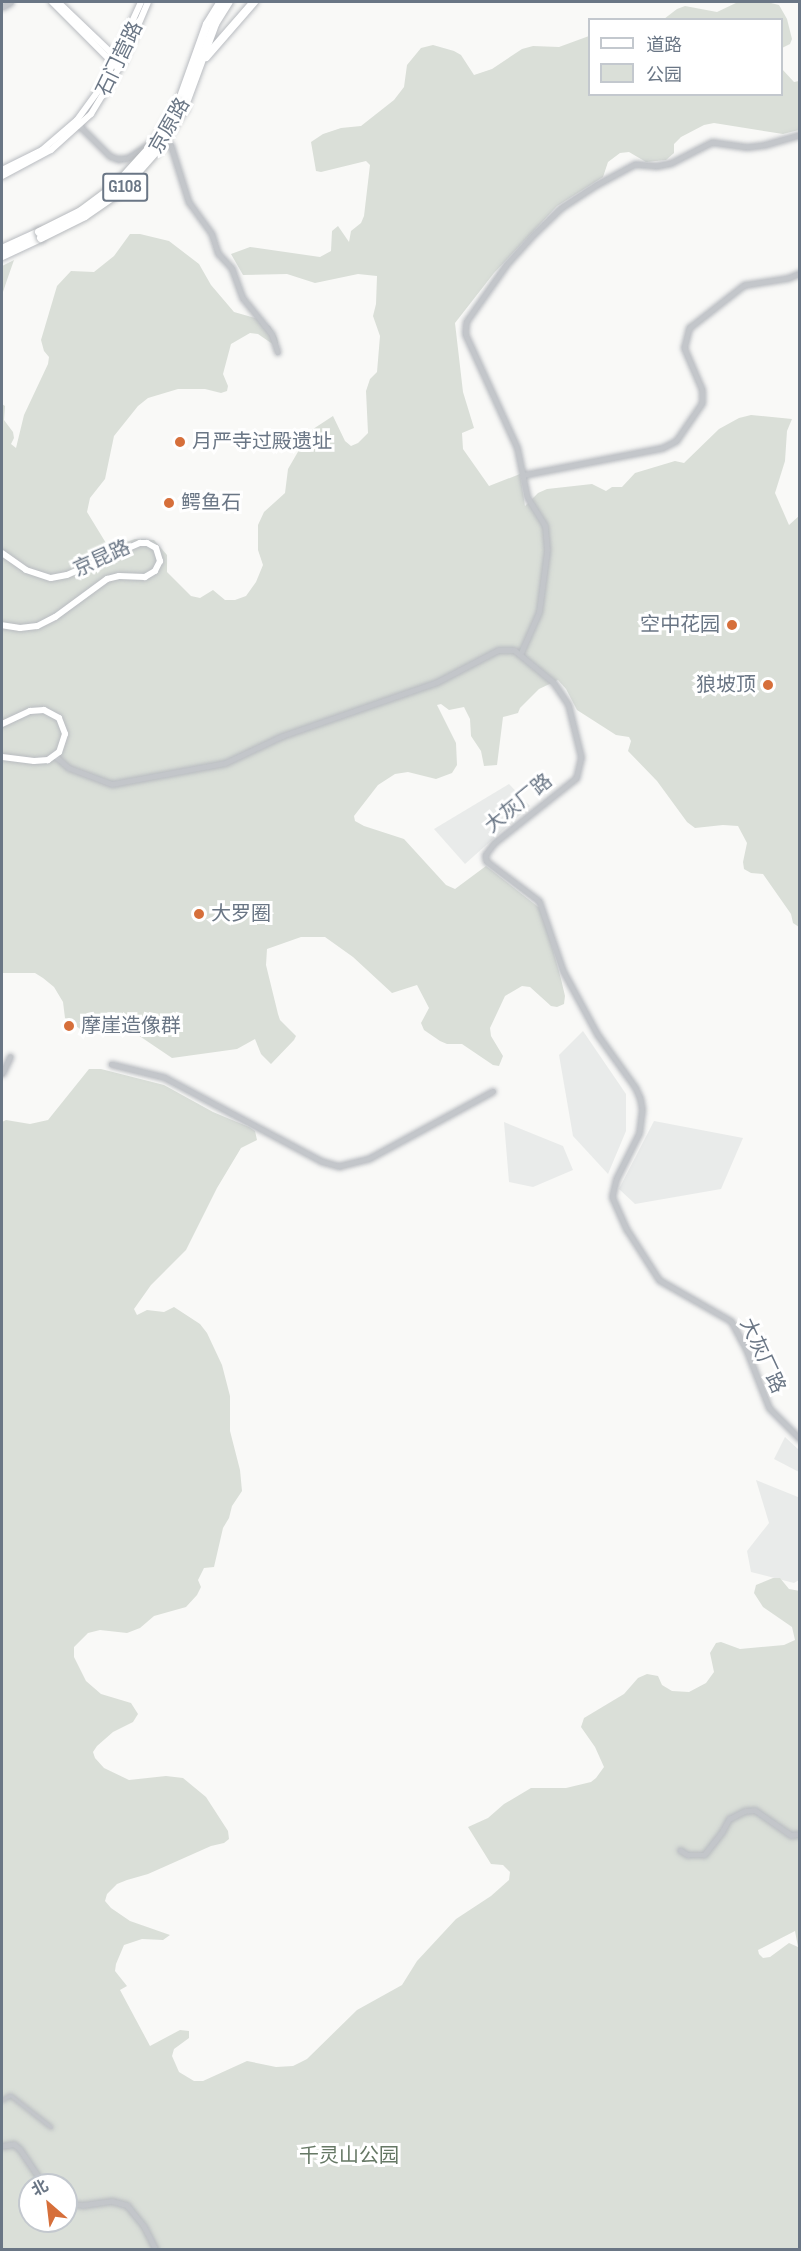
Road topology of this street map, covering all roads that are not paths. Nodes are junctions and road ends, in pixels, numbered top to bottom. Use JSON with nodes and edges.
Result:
{"nodes":[{"id":1,"x":11,"y":2,"type":"edge"},
{"id":2,"x":52,"y":2,"type":"edge"},
{"id":3,"x":58,"y":2,"type":"edge"},
{"id":4,"x":141,"y":2,"type":"edge"},
{"id":5,"x":148,"y":2,"type":"edge"},
{"id":6,"x":221,"y":2,"type":"edge"},
{"id":7,"x":229,"y":2,"type":"edge"},
{"id":8,"x":254,"y":2,"type":"edge"},
{"id":9,"x":2,"y":7,"type":"edge"},
{"id":10,"x":118,"y":63,"type":"junction"},
{"id":11,"x":198,"y":72,"type":"junction"},
{"id":12,"x":181,"y":107,"type":"junction"},
{"id":13,"x":78,"y":123,"type":"junction"},
{"id":14,"x":800,"y":135,"type":"edge"},
{"id":15,"x":2,"y":170,"type":"edge"},
{"id":16,"x":2,"y":176,"type":"edge"},
{"id":17,"x":40,"y":235,"type":"junction"},
{"id":18,"x":2,"y":249,"type":"edge"},
{"id":19,"x":2,"y":256,"type":"edge"},
{"id":20,"x":800,"y":273,"type":"edge"},
{"id":21,"x":278,"y":352,"type":"dead end"},
{"id":22,"x":523,"y":475,"type":"junction"},
{"id":23,"x":2,"y":553,"type":"edge"},
{"id":24,"x":2,"y":625,"type":"edge"},
{"id":25,"x":520,"y":655,"type":"junction"},
{"id":26,"x":2,"y":724,"type":"edge"},
{"id":27,"x":55,"y":756,"type":"junction"},
{"id":28,"x":2,"y":757,"type":"edge"},
{"id":29,"x":10,"y":1057,"type":"dead end"},
{"id":30,"x":111,"y":1064,"type":"dead end"},
{"id":31,"x":2,"y":1074,"type":"edge"},
{"id":32,"x":493,"y":1091,"type":"dead end"},
{"id":33,"x":800,"y":1439,"type":"edge"},
{"id":34,"x":800,"y":1834,"type":"edge"},
{"id":35,"x":680,"y":1850,"type":"dead end"},
{"id":36,"x":2,"y":2100,"type":"edge"},
{"id":37,"x":51,"y":2127,"type":"dead end"},
{"id":38,"x":2,"y":2146,"type":"edge"},
{"id":39,"x":36,"y":2173,"type":"edge"},
{"id":40,"x":78,"y":2204,"type":"edge"},
{"id":41,"x":156,"y":2250,"type":"edge"}],
"edges":[{"from":1,"to":9,"type":"street"},
{"from":2,"to":10,"type":"main road"},
{"from":3,"to":10,"type":"main road"},
{"from":4,"to":10,"type":"main road","name":"石门营路"},
{"from":5,"to":10,"type":"main road","name":"石门营路"},
{"from":6,"to":12,"type":"highway","name":"京原路","number":"G108"},
{"from":7,"to":11,"type":"highway","name":"京原路","number":"G108"},
{"from":8,"to":11,"type":"highway"},
{"from":10,"to":13,"type":"main road","name":"石门营路"},
{"from":11,"to":12,"type":"highway","name":"京原路","number":"G108"},
{"from":12,"to":17,"type":"highway","name":"京原路","number":"G108","bridge":true},
{"from":13,"to":15,"type":"main road","name":"石门营路"},
{"from":13,"to":16,"type":"main road","name":"石门营路"},
{"from":13,"to":21,"type":"street"},
{"from":14,"to":22,"type":"street"},
{"from":17,"to":18,"type":"highway","number":"G108"},
{"from":17,"to":19,"type":"highway","number":"G108"},
{"from":20,"to":22,"type":"street"},
{"from":22,"to":25,"type":"street"},
{"from":23,"to":24,"type":"main road","name":"京昆路"},
{"from":25,"to":27,"type":"street"},
{"from":25,"to":33,"type":"street","name":"大灰厂路"},
{"from":26,"to":27,"type":"main road"},
{"from":27,"to":28,"type":"main road"},
{"from":29,"to":31,"type":"street"},
{"from":30,"to":32,"type":"street"},
{"from":34,"to":35,"type":"street"},
{"from":36,"to":37,"type":"street"},
{"from":38,"to":39,"type":"street"},
{"from":40,"to":41,"type":"street"}]}
